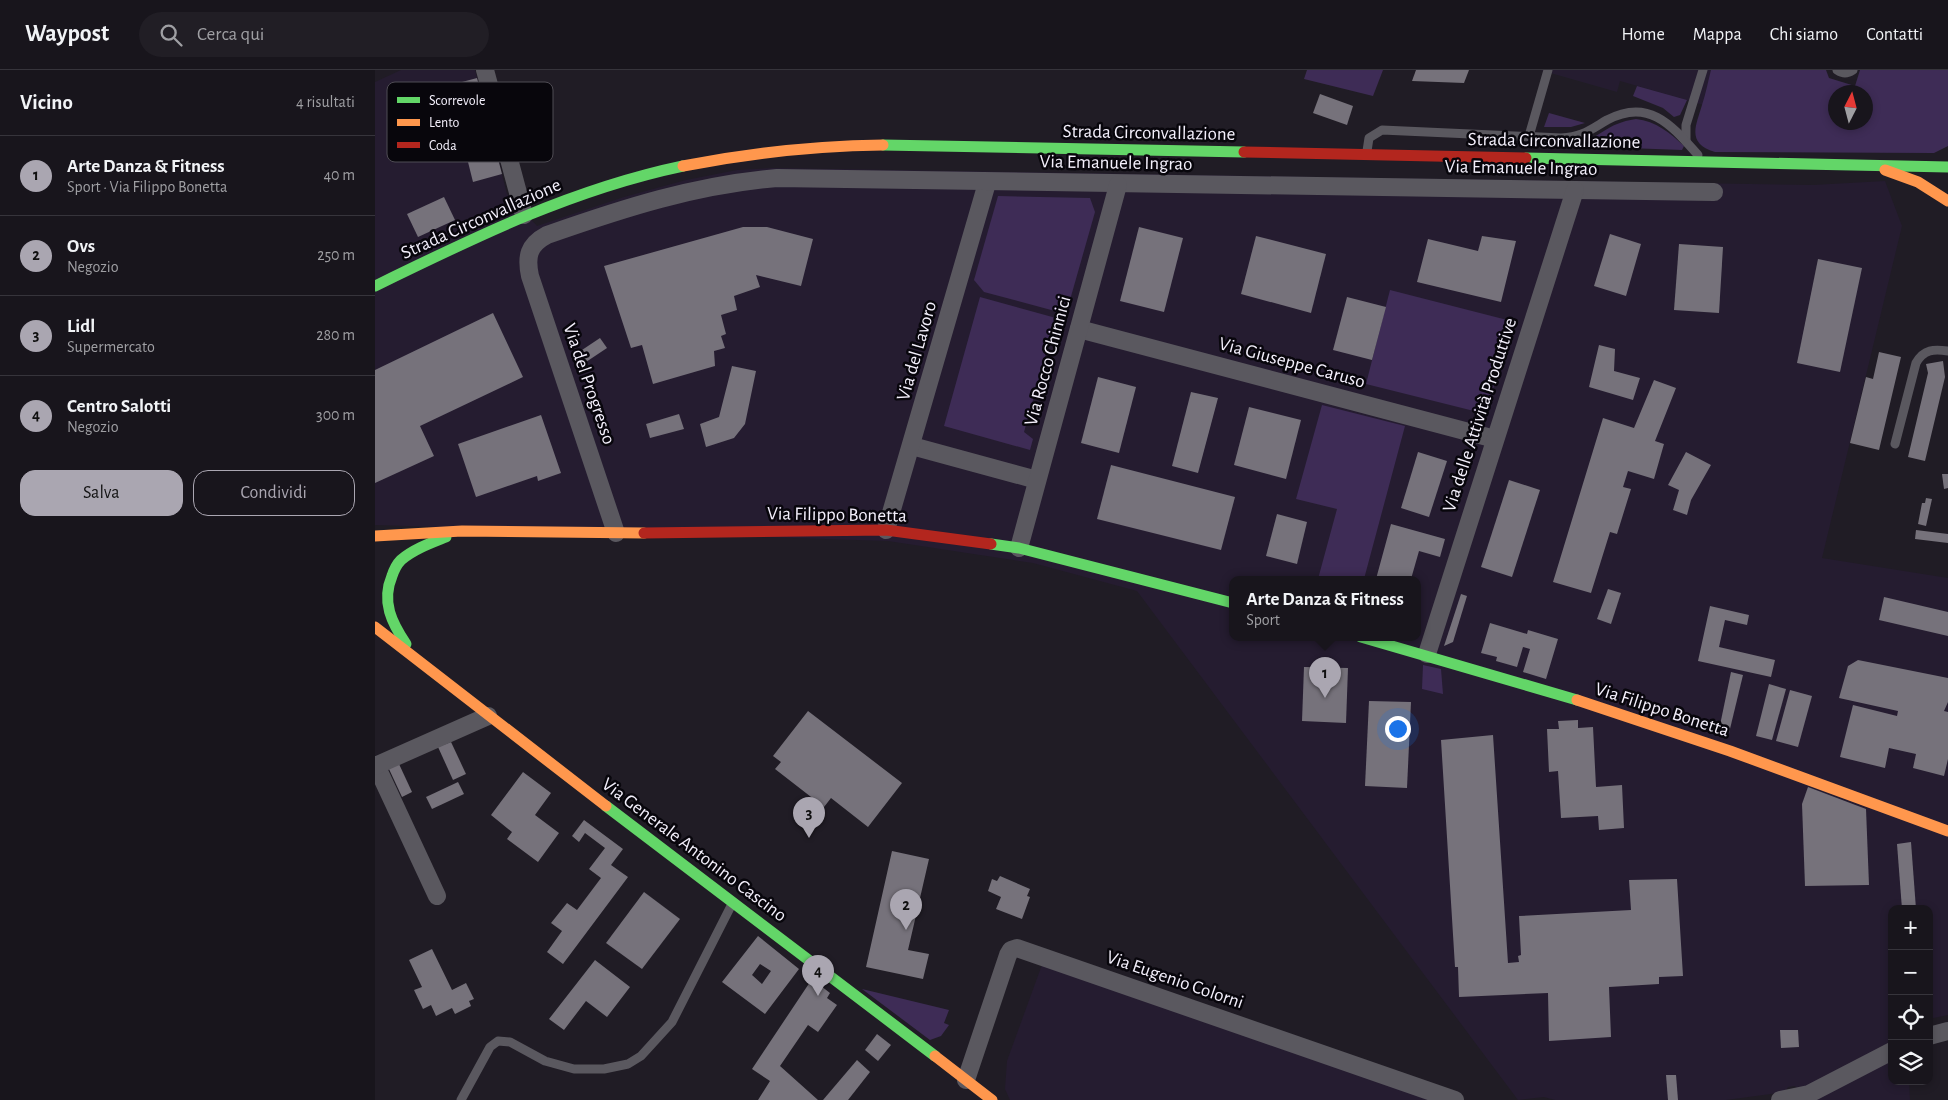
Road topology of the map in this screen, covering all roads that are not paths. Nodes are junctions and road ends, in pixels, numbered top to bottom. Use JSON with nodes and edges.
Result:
{"nodes":[{"id":1,"x":1548,"y":70,"type":"edge"},
{"id":2,"x":1703,"y":70,"type":"edge"},
{"id":3,"x":1837,"y":70,"type":"edge"},
{"id":4,"x":1853,"y":70,"type":"edge"},
{"id":5,"x":1529,"y":136,"type":"junction"},
{"id":6,"x":1686,"y":141,"type":"junction"},
{"id":7,"x":1367,"y":155,"type":"junction"},
{"id":8,"x":1948,"y":158,"type":"edge"},
{"id":9,"x":1703,"y":161,"type":"junction"},
{"id":10,"x":510,"y":162,"type":"edge"},
{"id":11,"x":1869,"y":165,"type":"junction"},
{"id":12,"x":1929,"y":167,"type":"junction"},
{"id":13,"x":1948,"y":167,"type":"edge"},
{"id":14,"x":987,"y":183,"type":"junction"},
{"id":15,"x":1118,"y":185,"type":"junction"},
{"id":16,"x":1575,"y":190,"type":"junction"},
{"id":17,"x":1714,"y":192,"type":"dead end"},
{"id":18,"x":1948,"y":201,"type":"edge"},
{"id":19,"x":524,"y":215,"type":"junction"},
{"id":20,"x":530,"y":249,"type":"joint"},
{"id":21,"x":375,"y":286,"type":"edge"},
{"id":22,"x":1079,"y":329,"type":"junction"},
{"id":23,"x":1948,"y":351,"type":"edge"},
{"id":24,"x":1495,"y":439,"type":"junction"},
{"id":25,"x":1895,"y":444,"type":"dead end"},
{"id":26,"x":912,"y":446,"type":"junction"},
{"id":27,"x":1037,"y":480,"type":"junction"},
{"id":28,"x":886,"y":530,"type":"junction"},
{"id":29,"x":462,"y":531,"type":"junction"},
{"id":30,"x":616,"y":533,"type":"junction"},
{"id":31,"x":402,"y":534,"type":"junction"},
{"id":32,"x":375,"y":536,"type":"edge"},
{"id":33,"x":1019,"y":548,"type":"junction"},
{"id":34,"x":375,"y":550,"type":"edge"},
{"id":35,"x":399,"y":561,"type":"junction"},
{"id":36,"x":383,"y":571,"type":"dead end"},
{"id":37,"x":1229,"y":602,"type":"edge"},
{"id":38,"x":375,"y":627,"type":"edge"},
{"id":39,"x":1377,"y":641,"type":"edge"},
{"id":40,"x":1427,"y":654,"type":"junction"},
{"id":41,"x":414,"y":655,"type":"junction"},
{"id":42,"x":488,"y":716,"type":"junction"},
{"id":43,"x":376,"y":765,"type":"edge"},
{"id":44,"x":1948,"y":831,"type":"edge"},
{"id":45,"x":437,"y":896,"type":"dead end"},
{"id":46,"x":733,"y":901,"type":"junction"},
{"id":47,"x":1948,"y":1031,"type":"edge"},
{"id":48,"x":1933,"y":1035,"type":"edge"},
{"id":49,"x":1888,"y":1052,"type":"edge"},
{"id":50,"x":966,"y":1080,"type":"junction"},
{"id":51,"x":461,"y":1100,"type":"edge"},
{"id":52,"x":992,"y":1100,"type":"edge"},
{"id":53,"x":1455,"y":1100,"type":"edge"},
{"id":54,"x":1780,"y":1100,"type":"edge"}],
"edges":[{"from":1,"to":5,"type":"lane"},
{"from":2,"to":6,"type":"lane"},
{"from":3,"to":4,"type":"lane"},
{"from":5,"to":6,"type":"lane"},
{"from":5,"to":7,"type":"lane"},
{"from":6,"to":9,"type":"lane"},
{"from":7,"to":9,"type":"main road","name":"Strada Circonvallazione"},
{"from":7,"to":19,"type":"main road","name":"Strada Circonvallazione"},
{"from":8,"to":12,"type":"main road"},
{"from":9,"to":11,"type":"main road","name":"Strada Circonvallazione"},
{"from":10,"to":19,"type":"street"},
{"from":11,"to":12,"type":"main road","name":"Strada Circonvallazione"},
{"from":11,"to":18,"type":"main road"},
{"from":12,"to":13,"type":"main road","name":"Strada Circonvallazione"},
{"from":14,"to":15,"type":"street","name":"Via Emanuele Ingrao"},
{"from":14,"to":20,"type":"street","name":"Via Emanuele Ingrao"},
{"from":14,"to":26,"type":"street","name":"Via del Lavoro"},
{"from":15,"to":16,"type":"street","name":"Via Emanuele Ingrao"},
{"from":15,"to":22,"type":"street","name":"Via Rocco Chinnici"},
{"from":16,"to":17,"type":"street","name":"Via Emanuele Ingrao"},
{"from":16,"to":24,"type":"street","name":"Via delle Attività Produttive"},
{"from":19,"to":21,"type":"main road","name":"Strada Circonvallazione"},
{"from":20,"to":30,"type":"street","name":"Via del Progresso"},
{"from":22,"to":24,"type":"street","name":"Via Giuseppe Caruso"},
{"from":22,"to":27,"type":"street","name":"Via Rocco Chinnici"},
{"from":23,"to":25,"type":"lane"},
{"from":24,"to":40,"type":"street","name":"Via delle Attività Produttive"},
{"from":26,"to":27,"type":"street"},
{"from":26,"to":28,"type":"street","name":"Via del Lavoro"},
{"from":27,"to":33,"type":"street","name":"Via Rocco Chinnici"},
{"from":28,"to":30,"type":"main road","name":"Via Filippo Bonetta"},
{"from":28,"to":33,"type":"main road","name":"Via Filippo Bonetta"},
{"from":29,"to":30,"type":"main road","name":"Via Filippo Bonetta"},
{"from":29,"to":31,"type":"main road","name":"Via Filippo Bonetta"},
{"from":29,"to":35,"type":"main road"},
{"from":31,"to":32,"type":"main road","name":"Via Filippo Bonetta"},
{"from":31,"to":34,"type":"main road"},
{"from":33,"to":37,"type":"main road","name":"Via Filippo Bonetta"},
{"from":35,"to":36,"type":"main road"},
{"from":35,"to":41,"type":"main road"},
{"from":38,"to":41,"type":"main road","name":"Via Generale Antonino Cascino"},
{"from":39,"to":40,"type":"main road","name":"Via Filippo Bonetta"},
{"from":40,"to":44,"type":"main road","name":"Via Filippo Bonetta"},
{"from":41,"to":42,"type":"main road","name":"Via Generale Antonino Cascino"},
{"from":42,"to":43,"type":"street"},
{"from":42,"to":46,"type":"main road","name":"Via Generale Antonino Cascino"},
{"from":43,"to":45,"type":"street"},
{"from":46,"to":50,"type":"main road","name":"Via Generale Antonino Cascino"},
{"from":46,"to":51,"type":"lane"},
{"from":47,"to":48,"type":"street"},
{"from":49,"to":54,"type":"street"},
{"from":50,"to":52,"type":"main road","name":"Via Generale Antonino Cascino"},
{"from":50,"to":53,"type":"street","name":"Via Eugenio Colorni"}]}
